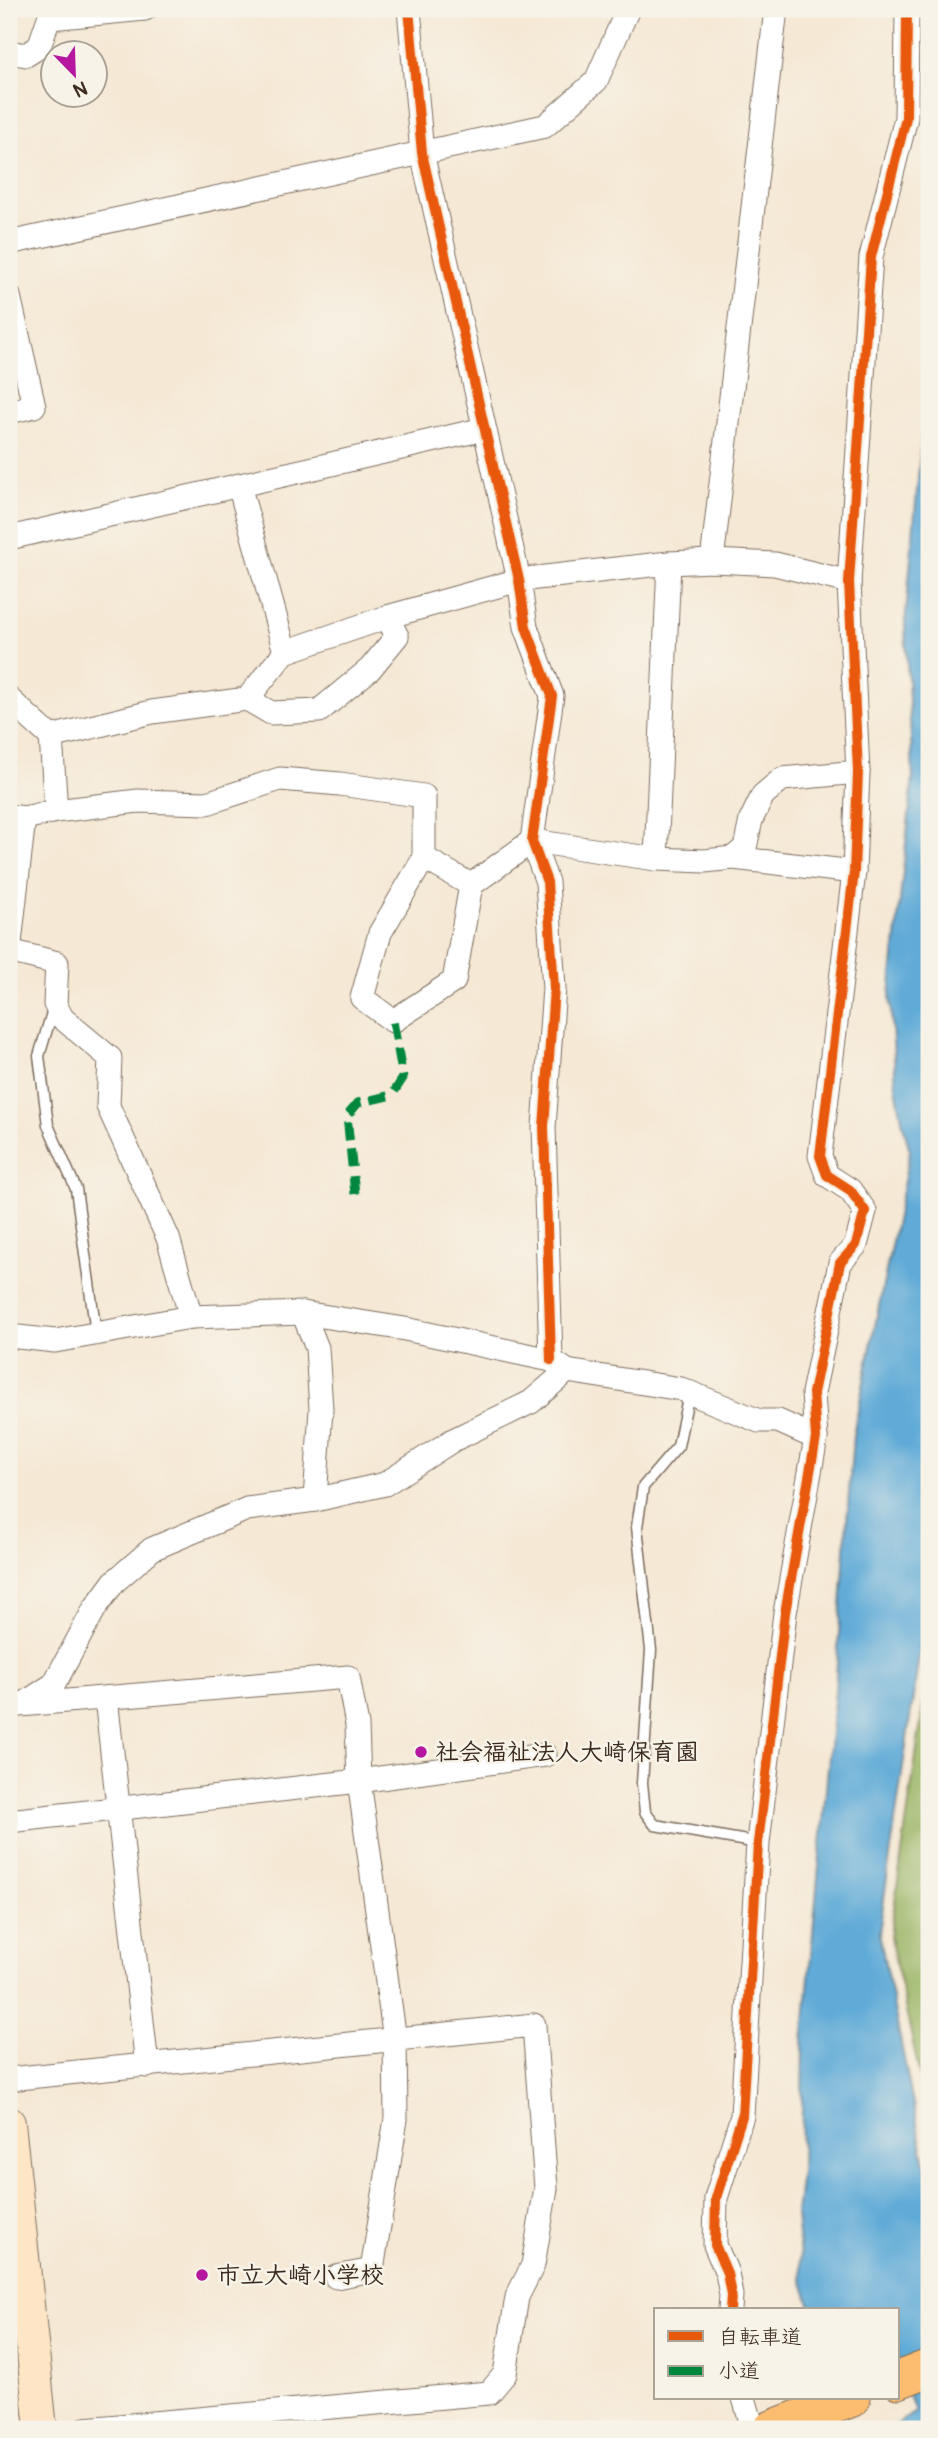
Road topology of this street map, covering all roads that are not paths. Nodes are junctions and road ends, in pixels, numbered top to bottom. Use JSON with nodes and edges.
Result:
{"nodes":[{"id":1,"x":145,"y":9,"type":"edge"},
{"id":2,"x":409,"y":9,"type":"edge"},
{"id":3,"x":628,"y":9,"type":"edge"},
{"id":4,"x":776,"y":9,"type":"edge"},
{"id":5,"x":907,"y":9,"type":"edge"},
{"id":6,"x":51,"y":13,"type":"edge"},
{"id":7,"x":9,"y":52,"type":"edge"},
{"id":8,"x":422,"y":153,"type":"junction"},
{"id":9,"x":9,"y":243,"type":"edge"},
{"id":10,"x":9,"y":296,"type":"edge"},
{"id":11,"x":9,"y":412,"type":"edge"},
{"id":12,"x":484,"y":429,"type":"junction"},
{"id":13,"x":239,"y":485,"type":"junction"},
{"id":14,"x":9,"y":538,"type":"edge"},
{"id":15,"x":712,"y":561,"type":"junction"},
{"id":16,"x":669,"y":562,"type":"junction"},
{"id":17,"x":519,"y":580,"type":"junction"},
{"id":18,"x":849,"y":582,"type":"junction"},
{"id":19,"x":387,"y":617,"type":"junction"},
{"id":20,"x":285,"y":652,"type":"junction"},
{"id":21,"x":9,"y":699,"type":"edge"},
{"id":22,"x":247,"y":699,"type":"junction"},
{"id":23,"x":51,"y":737,"type":"junction"},
{"id":24,"x":858,"y":772,"type":"junction"},
{"id":25,"x":55,"y":811,"type":"junction"},
{"id":26,"x":17,"y":817,"type":"edge"},
{"id":27,"x":532,"y":841,"type":"junction"},
{"id":28,"x":424,"y":858,"type":"junction"},
{"id":29,"x":733,"y":858,"type":"junction"},
{"id":30,"x":656,"y":859,"type":"junction"},
{"id":31,"x":854,"y":872,"type":"junction"},
{"id":32,"x":471,"y":885,"type":"junction"},
{"id":33,"x":9,"y":951,"type":"edge"},
{"id":34,"x":55,"y":1004,"type":"junction"},
{"id":35,"x":303,"y":1313,"type":"junction"},
{"id":36,"x":191,"y":1317,"type":"junction"},
{"id":37,"x":96,"y":1333,"type":"junction"},
{"id":38,"x":9,"y":1336,"type":"edge"},
{"id":39,"x":559,"y":1365,"type":"junction"},
{"id":40,"x":689,"y":1393,"type":"junction"},
{"id":41,"x":816,"y":1438,"type":"junction"},
{"id":42,"x":315,"y":1500,"type":"junction"},
{"id":43,"x":107,"y":1698,"type":"junction"},
{"id":44,"x":15,"y":1706,"type":"edge"},
{"id":45,"x":545,"y":1755,"type":"dead end"},
{"id":46,"x":359,"y":1781,"type":"junction"},
{"id":47,"x":119,"y":1807,"type":"junction"},
{"id":48,"x":9,"y":1821,"type":"edge"},
{"id":49,"x":758,"y":1843,"type":"junction"},
{"id":50,"x":395,"y":2040,"type":"junction"},
{"id":51,"x":147,"y":2066,"type":"junction"},
{"id":52,"x":9,"y":2079,"type":"edge"},
{"id":53,"x":9,"y":2123,"type":"edge"},
{"id":54,"x":336,"y":2277,"type":"dead end"},
{"id":55,"x":730,"y":2308,"type":"edge"},
{"id":56,"x":745,"y":2400,"type":"edge"},
{"id":57,"x":847,"y":2400,"type":"edge"},
{"id":58,"x":41,"y":2429,"type":"edge"},
{"id":59,"x":85,"y":2429,"type":"edge"},
{"id":60,"x":752,"y":2429,"type":"edge"},
{"id":61,"x":772,"y":2429,"type":"edge"}],
"edges":[{"from":1,"to":6,"type":"street"},
{"from":2,"to":8,"type":"street"},
{"from":3,"to":8,"type":"street"},
{"from":4,"to":15,"type":"street"},
{"from":5,"to":18,"type":"street"},
{"from":6,"to":7,"type":"street"},
{"from":8,"to":9,"type":"street"},
{"from":8,"to":12,"type":"street"},
{"from":10,"to":11,"type":"street"},
{"from":12,"to":13,"type":"street"},
{"from":12,"to":17,"type":"street"},
{"from":13,"to":14,"type":"street"},
{"from":13,"to":20,"type":"street"},
{"from":15,"to":16,"type":"street"},
{"from":15,"to":18,"type":"street"},
{"from":16,"to":17,"type":"street"},
{"from":16,"to":30,"type":"street"},
{"from":17,"to":19,"type":"street"},
{"from":17,"to":27,"type":"street"},
{"from":18,"to":24,"type":"street"},
{"from":19,"to":20,"type":"street"},
{"from":19,"to":22,"type":"street"},
{"from":20,"to":22,"type":"street"},
{"from":21,"to":23,"type":"street"},
{"from":22,"to":23,"type":"street"},
{"from":23,"to":25,"type":"street"},
{"from":24,"to":29,"type":"street"},
{"from":24,"to":31,"type":"street"},
{"from":25,"to":26,"type":"street"},
{"from":25,"to":28,"type":"street"},
{"from":26,"to":33,"type":"street"},
{"from":27,"to":30,"type":"street"},
{"from":27,"to":32,"type":"street"},
{"from":27,"to":39,"type":"street"},
{"from":28,"to":32,"type":"street"},
{"from":28,"to":32,"type":"street"},
{"from":29,"to":30,"type":"street"},
{"from":29,"to":31,"type":"street"},
{"from":31,"to":41,"type":"street"},
{"from":33,"to":34,"type":"street"},
{"from":34,"to":36,"type":"street"},
{"from":34,"to":37,"type":"lane"},
{"from":35,"to":36,"type":"street"},
{"from":35,"to":39,"type":"street"},
{"from":35,"to":42,"type":"street"},
{"from":36,"to":37,"type":"street"},
{"from":37,"to":38,"type":"street"},
{"from":39,"to":40,"type":"street"},
{"from":39,"to":42,"type":"street"},
{"from":40,"to":41,"type":"street"},
{"from":40,"to":49,"type":"lane"},
{"from":41,"to":49,"type":"street"},
{"from":42,"to":44,"type":"street"},
{"from":43,"to":44,"type":"street"},
{"from":43,"to":46,"type":"street"},
{"from":43,"to":47,"type":"street"},
{"from":45,"to":46,"type":"street"},
{"from":46,"to":47,"type":"street"},
{"from":46,"to":50,"type":"street"},
{"from":47,"to":48,"type":"street"},
{"from":47,"to":51,"type":"street"},
{"from":49,"to":55,"type":"street"},
{"from":50,"to":51,"type":"street"},
{"from":50,"to":54,"type":"street"},
{"from":50,"to":59,"type":"street"},
{"from":51,"to":52,"type":"street"},
{"from":53,"to":58,"type":"street"},
{"from":56,"to":60,"type":"street"},
{"from":57,"to":61,"type":"main road"}]}
